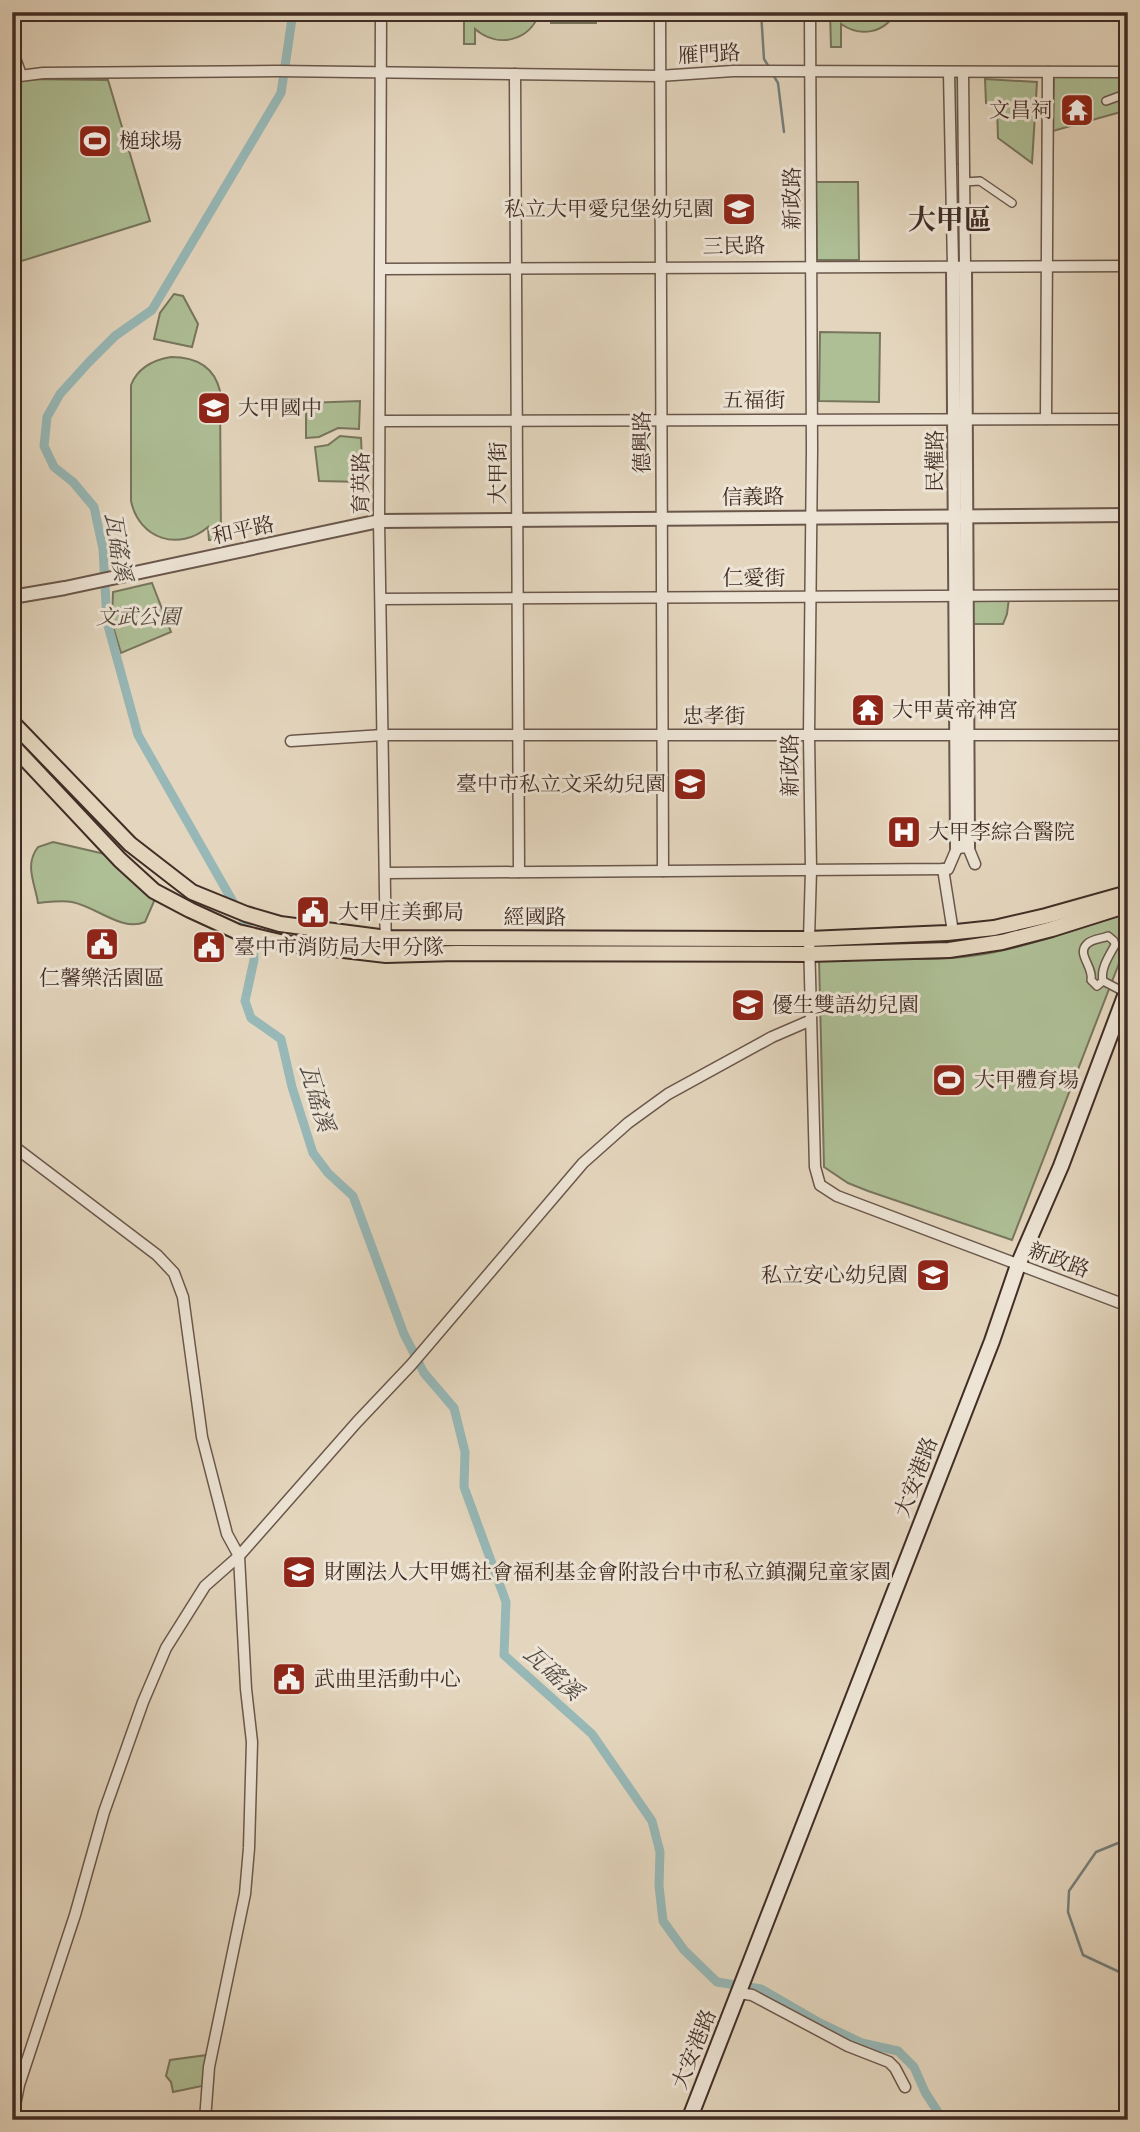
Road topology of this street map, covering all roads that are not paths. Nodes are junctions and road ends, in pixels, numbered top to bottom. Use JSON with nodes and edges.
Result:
{"nodes":[{"id":1,"x":382,"y":12,"type":"edge"},
{"id":2,"x":660,"y":12,"type":"edge"},
{"id":3,"x":810,"y":12,"type":"edge"},
{"id":4,"x":12,"y":50,"type":"edge"},
{"id":5,"x":382,"y":71,"type":"junction"},
{"id":6,"x":810,"y":71,"type":"junction"},
{"id":7,"x":1048,"y":72,"type":"junction"},
{"id":8,"x":1122,"y":72,"type":"edge"},
{"id":9,"x":949,"y":73,"type":"junction"},
{"id":10,"x":963,"y":73,"type":"junction"},
{"id":11,"x":515,"y":74,"type":"junction"},
{"id":12,"x":17,"y":76,"type":"edge"},
{"id":13,"x":659,"y":76,"type":"junction"},
{"id":14,"x":1128,"y":81,"type":"edge"},
{"id":15,"x":1128,"y":93,"type":"edge"},
{"id":16,"x":1106,"y":101,"type":"dead end"},
{"id":17,"x":951,"y":173,"type":"junction"},
{"id":18,"x":964,"y":176,"type":"junction"},
{"id":19,"x":1012,"y":203,"type":"dead end"},
{"id":20,"x":811,"y":265,"type":"junction"},
{"id":21,"x":660,"y":266,"type":"junction"},
{"id":22,"x":959,"y":266,"type":"junction"},
{"id":23,"x":1047,"y":266,"type":"junction"},
{"id":24,"x":1128,"y":266,"type":"edge"},
{"id":25,"x":516,"y":267,"type":"junction"},
{"id":26,"x":382,"y":269,"type":"junction"},
{"id":27,"x":811,"y":419,"type":"junction"},
{"id":28,"x":960,"y":419,"type":"junction"},
{"id":29,"x":1046,"y":419,"type":"junction"},
{"id":30,"x":1128,"y":419,"type":"edge"},
{"id":31,"x":661,"y":420,"type":"junction"},
{"id":32,"x":380,"y":421,"type":"junction"},
{"id":33,"x":517,"y":421,"type":"junction"},
{"id":34,"x":960,"y":515,"type":"junction"},
{"id":35,"x":1128,"y":515,"type":"edge"},
{"id":36,"x":811,"y":516,"type":"junction"},
{"id":37,"x":661,"y":518,"type":"junction"},
{"id":38,"x":517,"y":519,"type":"junction"},
{"id":39,"x":379,"y":521,"type":"junction"},
{"id":40,"x":961,"y":596,"type":"junction"},
{"id":41,"x":1128,"y":596,"type":"edge"},
{"id":42,"x":12,"y":597,"type":"edge"},
{"id":43,"x":810,"y":597,"type":"junction"},
{"id":44,"x":518,"y":598,"type":"junction"},
{"id":45,"x":662,"y":598,"type":"junction"},
{"id":46,"x":381,"y":599,"type":"junction"},
{"id":47,"x":12,"y":722,"type":"edge"},
{"id":48,"x":383,"y":735,"type":"junction"},
{"id":49,"x":519,"y":735,"type":"junction"},
{"id":50,"x":663,"y":735,"type":"junction"},
{"id":51,"x":809,"y":735,"type":"junction"},
{"id":52,"x":962,"y":735,"type":"junction"},
{"id":53,"x":1128,"y":735,"type":"edge"},
{"id":54,"x":291,"y":741,"type":"dead end"},
{"id":55,"x":12,"y":745,"type":"edge"},
{"id":56,"x":963,"y":848,"type":"junction"},
{"id":57,"x":975,"y":864,"type":"dead end"},
{"id":58,"x":946,"y":869,"type":"junction"},
{"id":59,"x":811,"y":870,"type":"junction"},
{"id":60,"x":663,"y":871,"type":"junction"},
{"id":61,"x":519,"y":872,"type":"junction"},
{"id":62,"x":386,"y":873,"type":"junction"},
{"id":63,"x":1128,"y":893,"type":"edge"},
{"id":64,"x":1128,"y":905,"type":"edge"},
{"id":65,"x":955,"y":913,"type":"dead end"},
{"id":66,"x":953,"y":932,"type":"junction"},
{"id":67,"x":387,"y":938,"type":"junction"},
{"id":68,"x":809,"y":947,"type":"junction"},
{"id":69,"x":386,"y":955,"type":"junction"},
{"id":70,"x":1102,"y":978,"type":"junction"},
{"id":71,"x":1127,"y":991,"type":"edge"},
{"id":72,"x":810,"y":1021,"type":"junction"},
{"id":73,"x":12,"y":1145,"type":"edge"},
{"id":74,"x":1018,"y":1265,"type":"junction"},
{"id":75,"x":1128,"y":1306,"type":"edge"},
{"id":76,"x":239,"y":1556,"type":"junction"},
{"id":77,"x":741,"y":1987,"type":"junction"},
{"id":78,"x":905,"y":2087,"type":"dead end"},
{"id":79,"x":12,"y":2120,"type":"edge"},
{"id":80,"x":205,"y":2120,"type":"edge"},
{"id":81,"x":689,"y":2120,"type":"edge"}],
"edges":[{"from":1,"to":5,"type":"street","name":"育英路"},
{"from":2,"to":13,"type":"street","name":"德興路"},
{"from":3,"to":6,"type":"street","name":"新政路"},
{"from":4,"to":12,"type":"street"},
{"from":5,"to":11,"type":"street","name":"雁門路"},
{"from":5,"to":12,"type":"street","name":"雁門路"},
{"from":5,"to":26,"type":"street","name":"育英路"},
{"from":6,"to":9,"type":"street","name":"雁門路"},
{"from":6,"to":13,"type":"street","name":"雁門路"},
{"from":6,"to":20,"type":"street","name":"新政路"},
{"from":7,"to":8,"type":"street","name":"雁門路"},
{"from":7,"to":10,"type":"street","name":"雁門路"},
{"from":7,"to":23,"type":"street"},
{"from":8,"to":14,"type":"street"},
{"from":9,"to":10,"type":"street","name":"雁門路"},
{"from":9,"to":17,"type":"street","name":"民權路"},
{"from":10,"to":18,"type":"street","name":"民權路"},
{"from":11,"to":13,"type":"street","name":"雁門路"},
{"from":11,"to":25,"type":"street","name":"大甲街"},
{"from":13,"to":21,"type":"street","name":"德興路"},
{"from":15,"to":16,"type":"street"},
{"from":17,"to":18,"type":"street"},
{"from":17,"to":22,"type":"street","name":"民權路"},
{"from":18,"to":19,"type":"street"},
{"from":18,"to":22,"type":"street","name":"民權路"},
{"from":20,"to":21,"type":"street","name":"三民路"},
{"from":20,"to":22,"type":"street","name":"三民路"},
{"from":20,"to":27,"type":"street","name":"新政路"},
{"from":21,"to":25,"type":"street","name":"三民路"},
{"from":21,"to":31,"type":"street","name":"德興路"},
{"from":22,"to":23,"type":"street","name":"三民路"},
{"from":22,"to":28,"type":"street","name":"民權路"},
{"from":23,"to":24,"type":"street","name":"三民路"},
{"from":23,"to":29,"type":"street"},
{"from":25,"to":26,"type":"street","name":"三民路"},
{"from":25,"to":33,"type":"street","name":"大甲街"},
{"from":26,"to":32,"type":"street","name":"育英路"},
{"from":27,"to":28,"type":"street","name":"五福街"},
{"from":27,"to":31,"type":"street","name":"五福街"},
{"from":27,"to":36,"type":"street","name":"新政路"},
{"from":28,"to":29,"type":"street","name":"五福街"},
{"from":28,"to":34,"type":"street","name":"民權路"},
{"from":29,"to":30,"type":"street","name":"五福街"},
{"from":31,"to":33,"type":"street","name":"五福街"},
{"from":31,"to":37,"type":"street","name":"德興路"},
{"from":32,"to":33,"type":"street","name":"五福街"},
{"from":32,"to":39,"type":"street","name":"育英路"},
{"from":33,"to":38,"type":"street","name":"大甲街"},
{"from":34,"to":35,"type":"street","name":"信義路"},
{"from":34,"to":36,"type":"street","name":"信義路"},
{"from":34,"to":40,"type":"street","name":"民權路"},
{"from":36,"to":37,"type":"street","name":"信義路"},
{"from":36,"to":43,"type":"street","name":"新政路"},
{"from":37,"to":38,"type":"street","name":"信義路"},
{"from":37,"to":45,"type":"street","name":"德興路"},
{"from":38,"to":39,"type":"street","name":"信義路"},
{"from":38,"to":44,"type":"street","name":"大甲街"},
{"from":39,"to":42,"type":"street","name":"和平路"},
{"from":39,"to":46,"type":"street","name":"育英路"},
{"from":40,"to":41,"type":"street","name":"仁愛街"},
{"from":40,"to":43,"type":"street","name":"仁愛街"},
{"from":40,"to":52,"type":"street","name":"民權路"},
{"from":43,"to":45,"type":"street","name":"仁愛街"},
{"from":43,"to":51,"type":"street","name":"新政路"},
{"from":44,"to":45,"type":"street","name":"仁愛街"},
{"from":44,"to":46,"type":"street","name":"仁愛街"},
{"from":44,"to":49,"type":"street","name":"大甲街"},
{"from":45,"to":50,"type":"street","name":"德興路"},
{"from":46,"to":48,"type":"street","name":"育英路"},
{"from":47,"to":67,"type":"main road","name":"經國路"},
{"from":48,"to":49,"type":"street","name":"忠孝街"},
{"from":48,"to":54,"type":"street","name":"忠孝街"},
{"from":48,"to":62,"type":"street","name":"育英路"},
{"from":49,"to":50,"type":"street","name":"忠孝街"},
{"from":49,"to":61,"type":"street","name":"大甲街"},
{"from":50,"to":51,"type":"street","name":"忠孝街"},
{"from":50,"to":60,"type":"street","name":"德興路"},
{"from":51,"to":52,"type":"street","name":"忠孝街"},
{"from":51,"to":59,"type":"street","name":"新政路"},
{"from":52,"to":53,"type":"street","name":"忠孝街"},
{"from":52,"to":56,"type":"street","name":"民權路"},
{"from":55,"to":69,"type":"main road","name":"經國路"},
{"from":56,"to":57,"type":"street"},
{"from":56,"to":58,"type":"street"},
{"from":58,"to":59,"type":"street"},
{"from":58,"to":65,"type":"street"},
{"from":58,"to":66,"type":"street"},
{"from":59,"to":60,"type":"street"},
{"from":59,"to":68,"type":"street","name":"新政路"},
{"from":60,"to":61,"type":"street"},
{"from":61,"to":62,"type":"street"},
{"from":62,"to":67,"type":"street","name":"育英路"},
{"from":63,"to":66,"type":"main road","name":"經國路"},
{"from":64,"to":68,"type":"main road","name":"經國路"},
{"from":66,"to":68,"type":"main road","name":"經國路"},
{"from":67,"to":68,"type":"main road","name":"經國路"},
{"from":67,"to":69,"type":"street","name":"育英路"},
{"from":68,"to":69,"type":"main road","name":"經國路"},
{"from":68,"to":72,"type":"street","name":"新政路"},
{"from":70,"to":70,"type":"street"},
{"from":70,"to":71,"type":"street"},
{"from":71,"to":74,"type":"main road","name":"大安港路"},
{"from":72,"to":74,"type":"street","name":"新政路"},
{"from":72,"to":76,"type":"street"},
{"from":73,"to":76,"type":"street"},
{"from":74,"to":75,"type":"street","name":"新政路"},
{"from":74,"to":77,"type":"main road","name":"大安港路"},
{"from":76,"to":79,"type":"street"},
{"from":76,"to":80,"type":"street"},
{"from":77,"to":78,"type":"street"},
{"from":77,"to":81,"type":"main road","name":"大安港路"}]}
